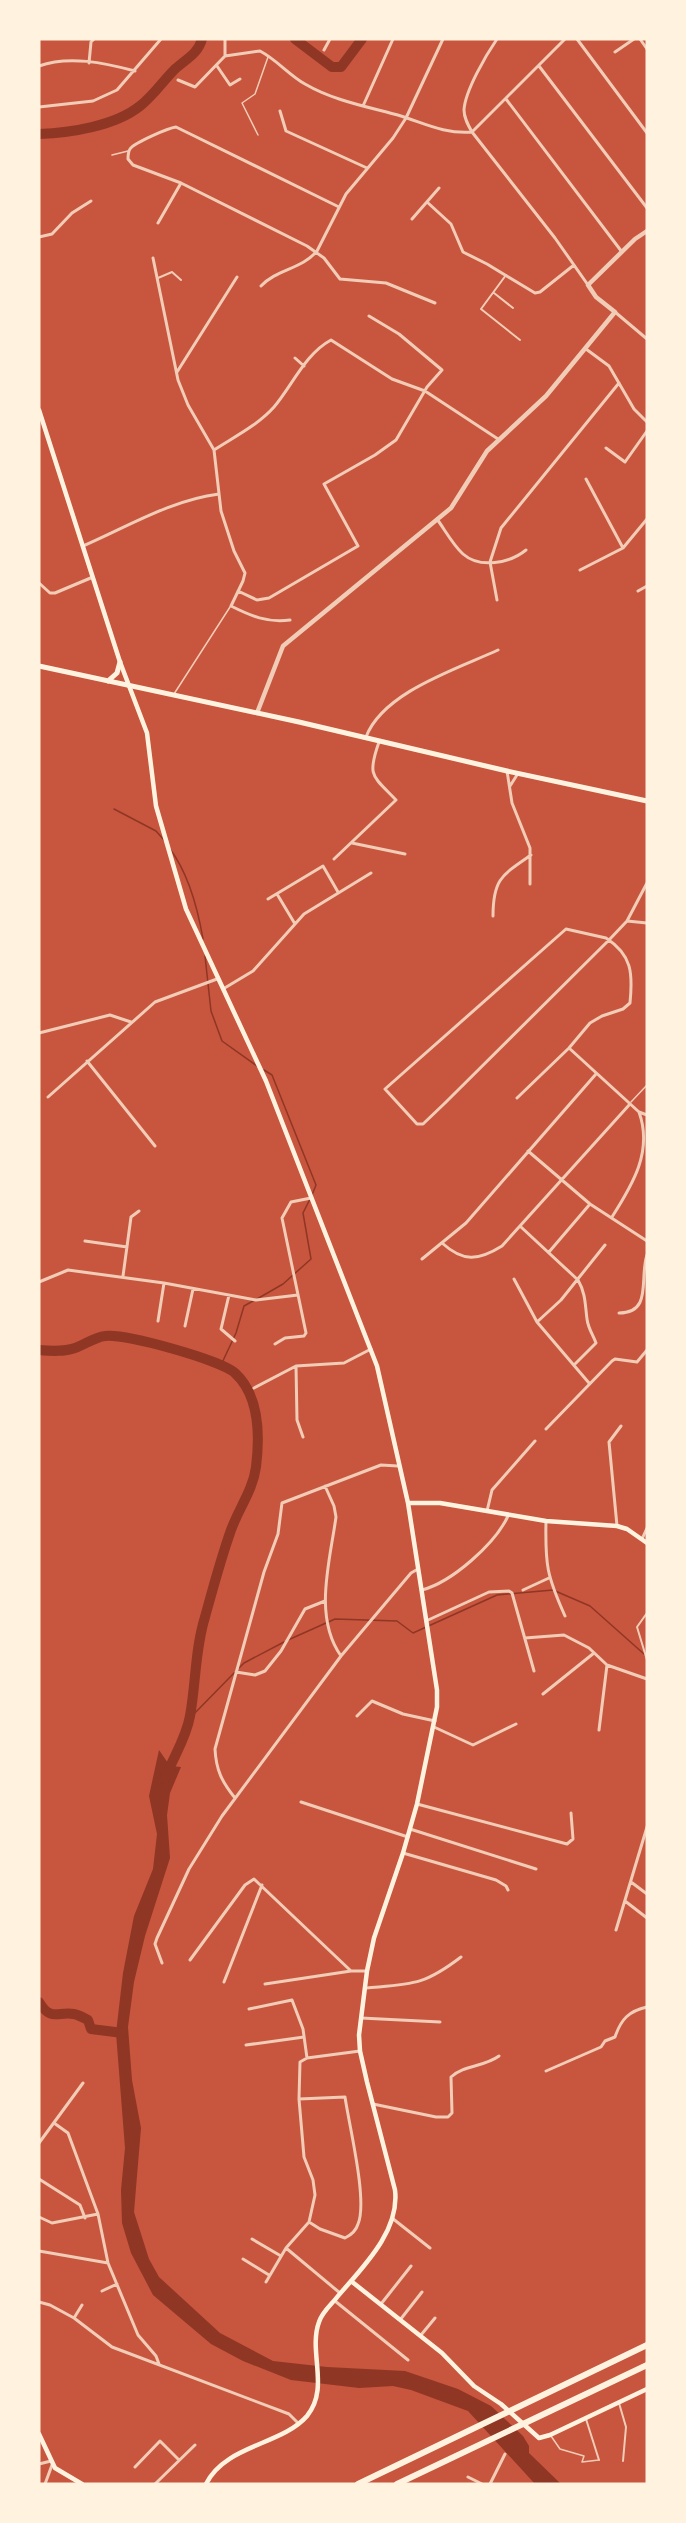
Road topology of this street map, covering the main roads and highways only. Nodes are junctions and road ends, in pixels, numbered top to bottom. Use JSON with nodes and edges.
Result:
{"nodes":[{"id":1,"x":39,"y":410,"type":"edge"},
{"id":2,"x":120,"y":662,"type":"junction"},
{"id":3,"x":39,"y":666,"type":"edge"},
{"id":4,"x":108,"y":681,"type":"junction"},
{"id":5,"x":128,"y":685,"type":"junction"},
{"id":6,"x":647,"y":801,"type":"edge"},
{"id":7,"x":408,"y":1503,"type":"junction"},
{"id":8,"x":645,"y":1541,"type":"edge"},
{"id":9,"x":351,"y":2281,"type":"junction"},
{"id":10,"x":647,"y":2345,"type":"edge"},
{"id":11,"x":647,"y":2365,"type":"edge"},
{"id":12,"x":647,"y":2389,"type":"edge"},
{"id":13,"x":39,"y":2434,"type":"edge"},
{"id":14,"x":82,"y":2484,"type":"edge"},
{"id":15,"x":206,"y":2484,"type":"edge"},
{"id":16,"x":358,"y":2484,"type":"edge"},
{"id":17,"x":397,"y":2484,"type":"edge"}],
"edges":[{"from":1,"to":2,"type":"main road"},
{"from":2,"to":4,"type":"main road"},
{"from":2,"to":5,"type":"main road"},
{"from":3,"to":4,"type":"main road"},
{"from":4,"to":5,"type":"main road"},
{"from":5,"to":6,"type":"main road"},
{"from":5,"to":7,"type":"main road"},
{"from":7,"to":8,"type":"main road"},
{"from":7,"to":9,"type":"main road"},
{"from":9,"to":12,"type":"main road"},
{"from":9,"to":15,"type":"main road"},
{"from":10,"to":16,"type":"highway"},
{"from":11,"to":17,"type":"highway"},
{"from":13,"to":14,"type":"main road"}]}
